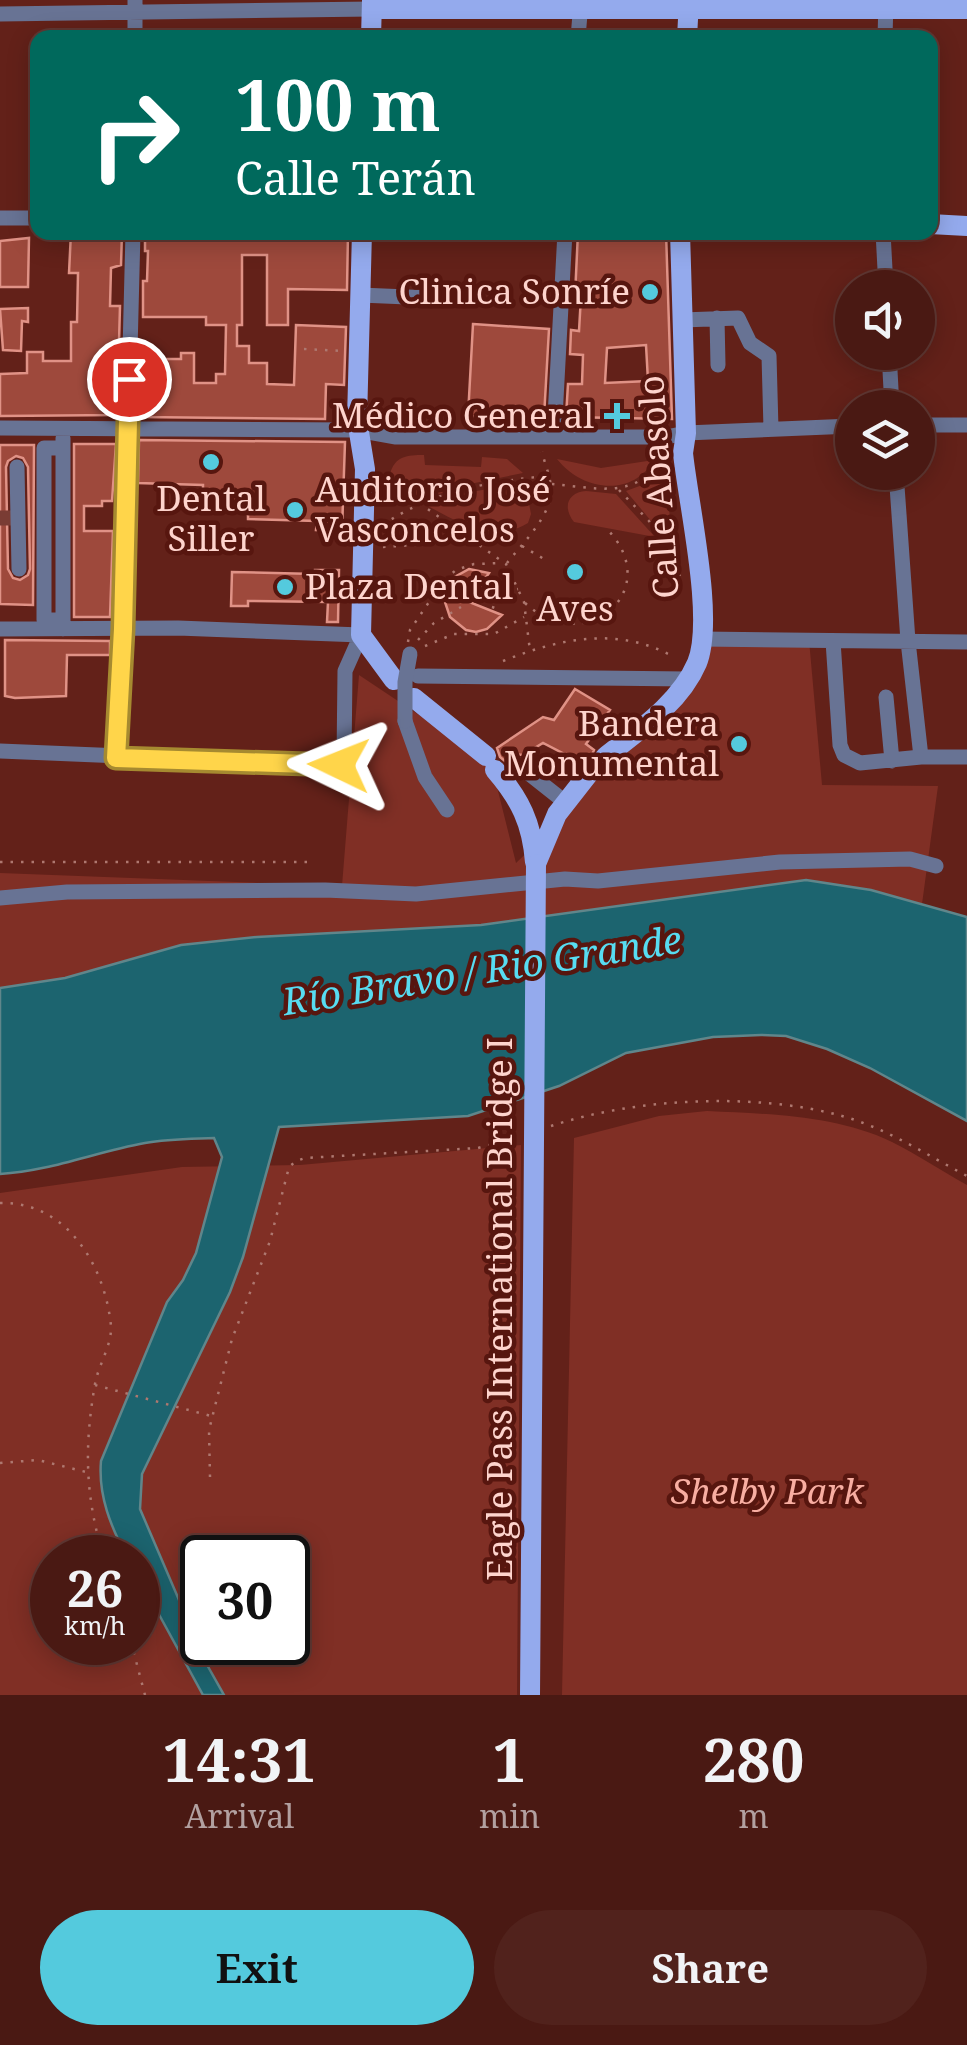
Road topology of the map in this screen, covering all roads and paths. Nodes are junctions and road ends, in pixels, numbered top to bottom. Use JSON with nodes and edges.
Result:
{"nodes":[{"id":1,"x":302,"y":5,"type":"edge"},
{"id":2,"x":372,"y":5,"type":"edge"},
{"id":3,"x":580,"y":5,"type":"edge"},
{"id":4,"x":689,"y":5,"type":"edge"},
{"id":5,"x":886,"y":5,"type":"edge"},
{"id":6,"x":135,"y":6,"type":"edge"},
{"id":7,"x":967,"y":9,"type":"edge"},
{"id":8,"x":0,"y":14,"type":"edge"},
{"id":9,"x":370,"y":30,"type":"edge"},
{"id":10,"x":578,"y":30,"type":"edge"},
{"id":11,"x":688,"y":30,"type":"edge"},
{"id":12,"x":885,"y":30,"type":"edge"},
{"id":13,"x":0,"y":218,"type":"edge"},
{"id":14,"x":30,"y":218,"type":"edge"},
{"id":15,"x":938,"y":224,"type":"edge"},
{"id":16,"x":967,"y":226,"type":"edge"},
{"id":17,"x":133,"y":240,"type":"edge"},
{"id":18,"x":362,"y":240,"type":"edge"},
{"id":19,"x":565,"y":240,"type":"edge"},
{"id":20,"x":680,"y":240,"type":"edge"},
{"id":21,"x":883,"y":240,"type":"edge"},
{"id":22,"x":885,"y":270,"type":"edge"},
{"id":23,"x":360,"y":296,"type":"junction"},
{"id":24,"x":455,"y":299,"type":"dead end"},
{"id":25,"x":717,"y":318,"type":"junction"},
{"id":26,"x":682,"y":320,"type":"junction"},
{"id":27,"x":304,"y":349,"type":"dead end"},
{"id":28,"x":350,"y":352,"type":"dead end"},
{"id":29,"x":718,"y":364,"type":"dead end"},
{"id":30,"x":935,"y":425,"type":"edge"},
{"id":31,"x":967,"y":425,"type":"edge"},
{"id":32,"x":835,"y":427,"type":"edge"},
{"id":33,"x":0,"y":428,"type":"edge"},
{"id":34,"x":63,"y":428,"type":"junction"},
{"id":35,"x":128,"y":428,"type":"junction"},
{"id":36,"x":771,"y":429,"type":"junction"},
{"id":37,"x":357,"y":430,"type":"junction"},
{"id":38,"x":686,"y":433,"type":"junction"},
{"id":39,"x":554,"y":436,"type":"junction"},
{"id":40,"x":63,"y":448,"type":"junction"},
{"id":41,"x":542,"y":452,"type":"dead end"},
{"id":42,"x":660,"y":455,"type":"dead end"},
{"id":43,"x":16,"y":466,"type":"dead end"},
{"id":44,"x":548,"y":476,"type":"junction"},
{"id":45,"x":385,"y":479,"type":"dead end"},
{"id":46,"x":550,"y":484,"type":"junction"},
{"id":47,"x":618,"y":489,"type":"junction"},
{"id":48,"x":897,"y":490,"type":"edge"},
{"id":49,"x":422,"y":505,"type":"junction"},
{"id":50,"x":16,"y":518,"type":"junction"},
{"id":51,"x":44,"y":519,"type":"junction"},
{"id":52,"x":384,"y":524,"type":"dead end"},
{"id":53,"x":606,"y":528,"type":"dead end"},
{"id":54,"x":476,"y":541,"type":"junction"},
{"id":55,"x":521,"y":546,"type":"junction"},
{"id":56,"x":382,"y":547,"type":"dead end"},
{"id":57,"x":544,"y":559,"type":"dead end"},
{"id":58,"x":506,"y":564,"type":"junction"},
{"id":59,"x":44,"y":568,"type":"junction"},
{"id":60,"x":19,"y":569,"type":"junction"},
{"id":61,"x":0,"y":570,"type":"edge"},
{"id":62,"x":680,"y":576,"type":"dead end"},
{"id":63,"x":482,"y":582,"type":"dead end"},
{"id":64,"x":520,"y":589,"type":"junction"},
{"id":65,"x":498,"y":596,"type":"junction"},
{"id":66,"x":524,"y":602,"type":"junction"},
{"id":67,"x":461,"y":607,"type":"dead end"},
{"id":68,"x":492,"y":611,"type":"dead end"},
{"id":69,"x":526,"y":616,"type":"junction"},
{"id":70,"x":63,"y":625,"type":"junction"},
{"id":71,"x":0,"y":628,"type":"edge"},
{"id":72,"x":123,"y":629,"type":"junction"},
{"id":73,"x":361,"y":634,"type":"junction"},
{"id":74,"x":702,"y":639,"type":"junction"},
{"id":75,"x":833,"y":641,"type":"junction"},
{"id":76,"x":908,"y":642,"type":"junction"},
{"id":77,"x":967,"y":642,"type":"edge"},
{"id":78,"x":530,"y":652,"type":"junction"},
{"id":79,"x":410,"y":654,"type":"junction"},
{"id":80,"x":674,"y":656,"type":"dead end"},
{"id":81,"x":490,"y":666,"type":"dead end"},
{"id":82,"x":418,"y":676,"type":"dead end"},
{"id":83,"x":392,"y":677,"type":"dead end"},
{"id":84,"x":687,"y":679,"type":"junction"},
{"id":85,"x":886,"y":697,"type":"dead end"},
{"id":86,"x":414,"y":698,"type":"dead end"},
{"id":87,"x":0,"y":751,"type":"edge"},
{"id":88,"x":921,"y":757,"type":"junction"},
{"id":89,"x":967,"y":757,"type":"edge"},
{"id":90,"x":116,"y":758,"type":"junction"},
{"id":91,"x":892,"y":761,"type":"junction"},
{"id":92,"x":517,"y":764,"type":"dead end"},
{"id":93,"x":566,"y":802,"type":"junction"},
{"id":94,"x":447,"y":810,"type":"dead end"},
{"id":95,"x":0,"y":862,"type":"edge"},
{"id":96,"x":314,"y":862,"type":"dead end"},
{"id":97,"x":536,"y":864,"type":"junction"},
{"id":98,"x":936,"y":866,"type":"dead end"},
{"id":99,"x":0,"y":898,"type":"edge"},
{"id":100,"x":548,"y":1127,"type":"dead end"},
{"id":101,"x":516,"y":1138,"type":"dead end"},
{"id":102,"x":967,"y":1176,"type":"edge"},
{"id":103,"x":0,"y":1203,"type":"edge"},
{"id":104,"x":95,"y":1384,"type":"junction"},
{"id":105,"x":213,"y":1416,"type":"junction"},
{"id":106,"x":0,"y":1463,"type":"edge"},
{"id":107,"x":87,"y":1473,"type":"junction"},
{"id":108,"x":210,"y":1477,"type":"dead end"},
{"id":109,"x":97,"y":1535,"type":"edge"},
{"id":110,"x":137,"y":1665,"type":"edge"},
{"id":111,"x":145,"y":1695,"type":"edge"},
{"id":112,"x":530,"y":1695,"type":"edge"}],
"edges":[{"from":1,"to":2,"type":"street"},
{"from":1,"to":6,"type":"street"},
{"from":2,"to":3,"type":"main road"},
{"from":2,"to":9,"type":"main road"},
{"from":3,"to":4,"type":"main road"},
{"from":3,"to":10,"type":"street"},
{"from":4,"to":5,"type":"main road"},
{"from":4,"to":11,"type":"main road"},
{"from":5,"to":7,"type":"main road"},
{"from":5,"to":12,"type":"street"},
{"from":6,"to":8,"type":"street"},
{"from":13,"to":14,"type":"street"},
{"from":15,"to":16,"type":"main road"},
{"from":17,"to":35,"type":"street"},
{"from":18,"to":23,"type":"main road"},
{"from":19,"to":39,"type":"street"},
{"from":20,"to":26,"type":"main road","name":"Calle Abasolo"},
{"from":21,"to":22,"type":"street"},
{"from":23,"to":24,"type":"street"},
{"from":23,"to":37,"type":"main road"},
{"from":25,"to":26,"type":"street"},
{"from":25,"to":29,"type":"street"},
{"from":25,"to":36,"type":"street"},
{"from":26,"to":38,"type":"main road","name":"Calle Abasolo"},
{"from":27,"to":28,"type":"path"},
{"from":30,"to":31,"type":"street"},
{"from":32,"to":36,"type":"street"},
{"from":33,"to":34,"type":"street"},
{"from":34,"to":35,"type":"street"},
{"from":34,"to":40,"type":"street"},
{"from":35,"to":37,"type":"street"},
{"from":35,"to":72,"type":"street"},
{"from":36,"to":38,"type":"street"},
{"from":37,"to":39,"type":"street"},
{"from":37,"to":73,"type":"main road"},
{"from":38,"to":39,"type":"street"},
{"from":38,"to":74,"type":"main road","name":"Calle Abasolo"},
{"from":40,"to":51,"type":"street"},
{"from":40,"to":70,"type":"street"},
{"from":41,"to":44,"type":"path"},
{"from":42,"to":47,"type":"path"},
{"from":43,"to":50,"type":"street"},
{"from":44,"to":46,"type":"path"},
{"from":44,"to":49,"type":"path"},
{"from":45,"to":49,"type":"path"},
{"from":46,"to":47,"type":"path"},
{"from":46,"to":55,"type":"path"},
{"from":47,"to":62,"type":"path"},
{"from":48,"to":76,"type":"street"},
{"from":49,"to":52,"type":"path"},
{"from":49,"to":54,"type":"path"},
{"from":50,"to":51,"type":"street"},
{"from":50,"to":60,"type":"street"},
{"from":51,"to":59,"type":"street"},
{"from":53,"to":66,"type":"path"},
{"from":54,"to":56,"type":"path"},
{"from":54,"to":58,"type":"path"},
{"from":55,"to":57,"type":"path"},
{"from":55,"to":58,"type":"path"},
{"from":58,"to":64,"type":"path"},
{"from":58,"to":79,"type":"path"},
{"from":59,"to":60,"type":"street"},
{"from":59,"to":70,"type":"street"},
{"from":60,"to":61,"type":"street"},
{"from":63,"to":65,"type":"path"},
{"from":64,"to":65,"type":"path"},
{"from":64,"to":66,"type":"path"},
{"from":65,"to":68,"type":"path"},
{"from":66,"to":69,"type":"path"},
{"from":67,"to":79,"type":"path"},
{"from":69,"to":78,"type":"path"},
{"from":69,"to":79,"type":"path"},
{"from":70,"to":71,"type":"street"},
{"from":70,"to":72,"type":"street"},
{"from":72,"to":73,"type":"street"},
{"from":72,"to":90,"type":"street"},
{"from":73,"to":83,"type":"main road"},
{"from":73,"to":90,"type":"street"},
{"from":74,"to":75,"type":"street"},
{"from":74,"to":84,"type":"main road","name":"Calle Abasolo"},
{"from":75,"to":76,"type":"street"},
{"from":75,"to":91,"type":"street"},
{"from":76,"to":77,"type":"street"},
{"from":76,"to":88,"type":"street"},
{"from":78,"to":80,"type":"path"},
{"from":78,"to":81,"type":"path"},
{"from":79,"to":94,"type":"street","bridge":true},
{"from":82,"to":84,"type":"street"},
{"from":84,"to":93,"type":"main road","name":"Calle Abasolo"},
{"from":85,"to":91,"type":"street"},
{"from":86,"to":97,"type":"main road"},
{"from":87,"to":90,"type":"street"},
{"from":88,"to":89,"type":"street"},
{"from":88,"to":91,"type":"street"},
{"from":92,"to":93,"type":"street"},
{"from":93,"to":97,"type":"main road","name":"Calle Abasolo"},
{"from":95,"to":96,"type":"path"},
{"from":97,"to":112,"type":"main road","name":"Eagle Pass International Bridge I","bridge":true},
{"from":98,"to":99,"type":"street"},
{"from":100,"to":102,"type":"path"},
{"from":101,"to":105,"type":"path"},
{"from":103,"to":104,"type":"path"},
{"from":104,"to":105,"type":"path"},
{"from":104,"to":107,"type":"path"},
{"from":105,"to":108,"type":"path"},
{"from":106,"to":107,"type":"path"},
{"from":107,"to":109,"type":"path"},
{"from":110,"to":111,"type":"path"}]}
